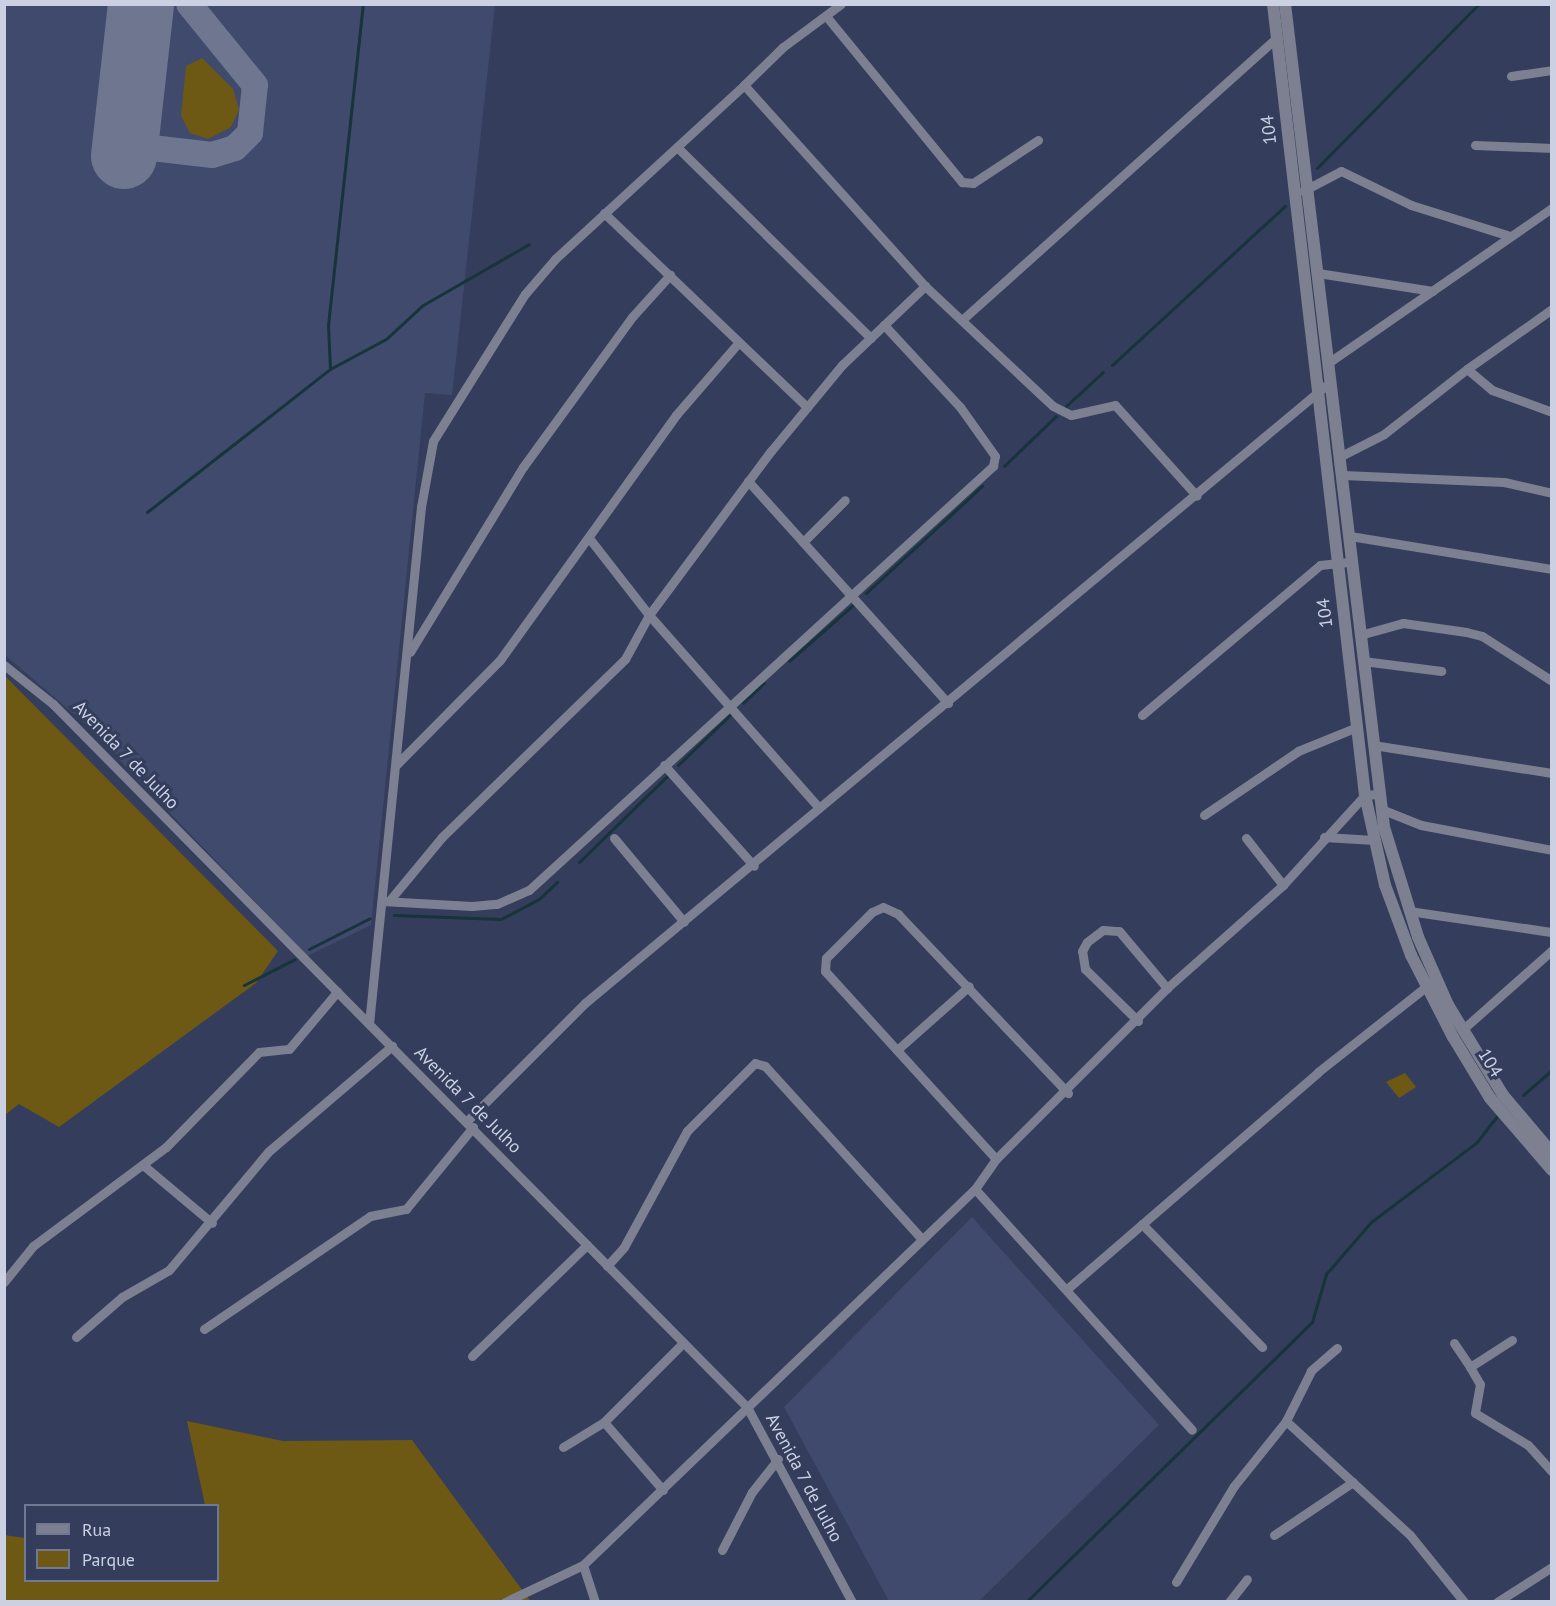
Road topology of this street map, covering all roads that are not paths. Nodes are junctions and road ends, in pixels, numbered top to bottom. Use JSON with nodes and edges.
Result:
{"nodes":[{"id":1,"x":842,"y":4,"type":"edge"},
{"id":2,"x":1273,"y":4,"type":"edge"},
{"id":3,"x":1285,"y":4,"type":"edge"},
{"id":4,"x":826,"y":16,"type":"junction"},
{"id":5,"x":1277,"y":37,"type":"junction"},
{"id":6,"x":1551,"y":70,"type":"edge"},
{"id":7,"x":1511,"y":76,"type":"dead end"},
{"id":8,"x":744,"y":85,"type":"junction"},
{"id":9,"x":1038,"y":140,"type":"dead end"},
{"id":10,"x":1475,"y":145,"type":"dead end"},
{"id":11,"x":677,"y":147,"type":"junction"},
{"id":12,"x":1551,"y":148,"type":"edge"},
{"id":13,"x":1307,"y":190,"type":"junction"},
{"id":14,"x":1293,"y":193,"type":"junction"},
{"id":15,"x":1551,"y":208,"type":"edge"},
{"id":16,"x":604,"y":213,"type":"junction"},
{"id":17,"x":1510,"y":236,"type":"junction"},
{"id":18,"x":1318,"y":273,"type":"junction"},
{"id":19,"x":670,"y":275,"type":"junction"},
{"id":20,"x":925,"y":286,"type":"junction"},
{"id":21,"x":1433,"y":291,"type":"junction"},
{"id":22,"x":1551,"y":309,"type":"edge"},
{"id":23,"x":963,"y":319,"type":"junction"},
{"id":24,"x":884,"y":325,"type":"junction"},
{"id":25,"x":871,"y":338,"type":"junction"},
{"id":26,"x":739,"y":342,"type":"junction"},
{"id":27,"x":1328,"y":363,"type":"junction"},
{"id":28,"x":1467,"y":369,"type":"junction"},
{"id":29,"x":1330,"y":382,"type":"junction"},
{"id":30,"x":1319,"y":394,"type":"junction"},
{"id":31,"x":807,"y":407,"type":"junction"},
{"id":32,"x":1551,"y":412,"type":"edge"},
{"id":33,"x":1341,"y":456,"type":"junction"},
{"id":34,"x":1343,"y":475,"type":"junction"},
{"id":35,"x":748,"y":481,"type":"junction"},
{"id":36,"x":1551,"y":493,"type":"edge"},
{"id":37,"x":1197,"y":496,"type":"junction"},
{"id":38,"x":845,"y":500,"type":"dead end"},
{"id":39,"x":1350,"y":536,"type":"junction"},
{"id":40,"x":589,"y":537,"type":"junction"},
{"id":41,"x":803,"y":542,"type":"junction"},
{"id":42,"x":1338,"y":562,"type":"junction"},
{"id":43,"x":1351,"y":562,"type":"junction"},
{"id":44,"x":1551,"y":569,"type":"edge"},
{"id":45,"x":853,"y":596,"type":"junction"},
{"id":46,"x":649,"y":615,"type":"junction"},
{"id":47,"x":1360,"y":635,"type":"junction"},
{"id":48,"x":408,"y":656,"type":"junction"},
{"id":49,"x":1363,"y":661,"type":"junction"},
{"id":50,"x":4,"y":665,"type":"edge"},
{"id":51,"x":1441,"y":671,"type":"dead end"},
{"id":52,"x":1551,"y":681,"type":"edge"},
{"id":53,"x":731,"y":702,"type":"junction"},
{"id":54,"x":948,"y":703,"type":"junction"},
{"id":55,"x":1142,"y":716,"type":"dead end"},
{"id":56,"x":1357,"y":727,"type":"junction"},
{"id":57,"x":1373,"y":745,"type":"junction"},
{"id":58,"x":397,"y":764,"type":"junction"},
{"id":59,"x":664,"y":765,"type":"junction"},
{"id":60,"x":1551,"y":774,"type":"edge"},
{"id":61,"x":1378,"y":794,"type":"junction"},
{"id":62,"x":1365,"y":795,"type":"junction"},
{"id":63,"x":819,"y":808,"type":"junction"},
{"id":64,"x":1381,"y":809,"type":"junction"},
{"id":65,"x":1204,"y":815,"type":"dead end"},
{"id":66,"x":1324,"y":837,"type":"junction"},
{"id":67,"x":614,"y":838,"type":"dead end"},
{"id":68,"x":1246,"y":838,"type":"dead end"},
{"id":69,"x":1374,"y":840,"type":"junction"},
{"id":70,"x":1551,"y":850,"type":"edge"},
{"id":71,"x":754,"y":866,"type":"junction"},
{"id":72,"x":1283,"y":885,"type":"junction"},
{"id":73,"x":385,"y":901,"type":"junction"},
{"id":74,"x":1409,"y":911,"type":"junction"},
{"id":75,"x":684,"y":922,"type":"junction"},
{"id":76,"x":1551,"y":932,"type":"edge"},
{"id":77,"x":1551,"y":950,"type":"edge"},
{"id":78,"x":1432,"y":982,"type":"junction"},
{"id":79,"x":969,"y":986,"type":"junction"},
{"id":80,"x":1167,"y":988,"type":"junction"},
{"id":81,"x":337,"y":992,"type":"junction"},
{"id":82,"x":1138,"y":1021,"type":"junction"},
{"id":83,"x":369,"y":1024,"type":"junction"},
{"id":84,"x":1462,"y":1030,"type":"junction"},
{"id":85,"x":392,"y":1046,"type":"junction"},
{"id":86,"x":897,"y":1050,"type":"junction"},
{"id":87,"x":1068,"y":1093,"type":"junction"},
{"id":88,"x":1508,"y":1112,"type":"junction"},
{"id":89,"x":470,"y":1124,"type":"junction"},
{"id":90,"x":1551,"y":1154,"type":"edge"},
{"id":91,"x":996,"y":1159,"type":"junction"},
{"id":92,"x":143,"y":1165,"type":"junction"},
{"id":93,"x":1551,"y":1170,"type":"edge"},
{"id":94,"x":975,"y":1189,"type":"junction"},
{"id":95,"x":212,"y":1222,"type":"junction"},
{"id":96,"x":1142,"y":1224,"type":"junction"},
{"id":97,"x":921,"y":1238,"type":"junction"},
{"id":98,"x":587,"y":1245,"type":"junction"},
{"id":99,"x":607,"y":1266,"type":"junction"},
{"id":100,"x":4,"y":1282,"type":"edge"},
{"id":101,"x":1067,"y":1289,"type":"junction"},
{"id":102,"x":204,"y":1329,"type":"dead end"},
{"id":103,"x":76,"y":1337,"type":"dead end"},
{"id":104,"x":1512,"y":1340,"type":"dead end"},
{"id":105,"x":683,"y":1343,"type":"junction"},
{"id":106,"x":1454,"y":1343,"type":"dead end"},
{"id":107,"x":1262,"y":1347,"type":"dead end"},
{"id":108,"x":1337,"y":1348,"type":"dead end"},
{"id":109,"x":472,"y":1356,"type":"dead end"},
{"id":110,"x":1470,"y":1367,"type":"junction"},
{"id":111,"x":747,"y":1407,"type":"junction"},
{"id":112,"x":1286,"y":1421,"type":"junction"},
{"id":113,"x":604,"y":1422,"type":"junction"},
{"id":114,"x":1192,"y":1430,"type":"dead end"},
{"id":115,"x":563,"y":1447,"type":"dead end"},
{"id":116,"x":778,"y":1460,"type":"junction"},
{"id":117,"x":1551,"y":1472,"type":"edge"},
{"id":118,"x":1353,"y":1482,"type":"junction"},
{"id":119,"x":663,"y":1490,"type":"junction"},
{"id":120,"x":1274,"y":1535,"type":"dead end"},
{"id":121,"x":722,"y":1550,"type":"dead end"},
{"id":122,"x":583,"y":1565,"type":"junction"},
{"id":123,"x":1551,"y":1567,"type":"edge"},
{"id":124,"x":1247,"y":1579,"type":"dead end"},
{"id":125,"x":1176,"y":1582,"type":"dead end"},
{"id":126,"x":505,"y":1602,"type":"edge"},
{"id":127,"x":596,"y":1602,"type":"edge"},
{"id":128,"x":852,"y":1602,"type":"edge"},
{"id":129,"x":1229,"y":1602,"type":"edge"},
{"id":130,"x":1464,"y":1602,"type":"edge"},
{"id":131,"x":1497,"y":1602,"type":"edge"}],
"edges":[{"from":1,"to":4,"type":"street"},
{"from":2,"to":5,"type":"street","name":"104"},
{"from":3,"to":13,"type":"street"},
{"from":4,"to":8,"type":"street"},
{"from":4,"to":9,"type":"street"},
{"from":5,"to":14,"type":"street","name":"104"},
{"from":5,"to":23,"type":"street"},
{"from":6,"to":7,"type":"street"},
{"from":8,"to":11,"type":"street"},
{"from":8,"to":20,"type":"street"},
{"from":10,"to":12,"type":"street"},
{"from":11,"to":16,"type":"street"},
{"from":11,"to":25,"type":"street"},
{"from":13,"to":14,"type":"street"},
{"from":13,"to":17,"type":"street"},
{"from":13,"to":18,"type":"street"},
{"from":14,"to":30,"type":"street","name":"104"},
{"from":15,"to":17,"type":"street"},
{"from":16,"to":19,"type":"street"},
{"from":16,"to":48,"type":"street"},
{"from":17,"to":21,"type":"street"},
{"from":18,"to":21,"type":"street"},
{"from":18,"to":27,"type":"street"},
{"from":19,"to":26,"type":"street"},
{"from":19,"to":48,"type":"street"},
{"from":20,"to":23,"type":"street"},
{"from":20,"to":24,"type":"street"},
{"from":21,"to":27,"type":"street"},
{"from":22,"to":28,"type":"street"},
{"from":23,"to":37,"type":"street"},
{"from":24,"to":25,"type":"street"},
{"from":24,"to":45,"type":"street"},
{"from":25,"to":31,"type":"street"},
{"from":26,"to":31,"type":"street"},
{"from":26,"to":40,"type":"street"},
{"from":27,"to":29,"type":"street"},
{"from":28,"to":32,"type":"street"},
{"from":28,"to":33,"type":"street"},
{"from":29,"to":30,"type":"street"},
{"from":29,"to":33,"type":"street"},
{"from":30,"to":37,"type":"street"},
{"from":30,"to":42,"type":"street","name":"104"},
{"from":31,"to":35,"type":"street"},
{"from":33,"to":34,"type":"street"},
{"from":34,"to":36,"type":"street"},
{"from":34,"to":39,"type":"street"},
{"from":35,"to":41,"type":"street"},
{"from":35,"to":46,"type":"street"},
{"from":37,"to":54,"type":"street"},
{"from":38,"to":41,"type":"street"},
{"from":39,"to":43,"type":"street"},
{"from":39,"to":44,"type":"street"},
{"from":40,"to":46,"type":"street"},
{"from":40,"to":58,"type":"street"},
{"from":41,"to":45,"type":"street"},
{"from":42,"to":43,"type":"street"},
{"from":42,"to":55,"type":"street"},
{"from":42,"to":56,"type":"street","name":"104"},
{"from":43,"to":47,"type":"street"},
{"from":45,"to":53,"type":"street"},
{"from":45,"to":54,"type":"street"},
{"from":46,"to":53,"type":"street"},
{"from":46,"to":73,"type":"street"},
{"from":47,"to":49,"type":"street"},
{"from":47,"to":52,"type":"street"},
{"from":48,"to":58,"type":"street"},
{"from":49,"to":51,"type":"street"},
{"from":49,"to":57,"type":"street"},
{"from":50,"to":81,"type":"street","name":"Avenida 7 de Julho"},
{"from":53,"to":59,"type":"street"},
{"from":53,"to":63,"type":"street"},
{"from":54,"to":63,"type":"street"},
{"from":56,"to":62,"type":"street","name":"104"},
{"from":56,"to":65,"type":"street"},
{"from":57,"to":60,"type":"street"},
{"from":57,"to":61,"type":"street"},
{"from":58,"to":73,"type":"street"},
{"from":59,"to":71,"type":"street"},
{"from":59,"to":73,"type":"street"},
{"from":61,"to":62,"type":"street"},
{"from":61,"to":64,"type":"street"},
{"from":62,"to":66,"type":"street"},
{"from":62,"to":69,"type":"street","name":"104"},
{"from":63,"to":71,"type":"street"},
{"from":64,"to":70,"type":"street"},
{"from":64,"to":74,"type":"street"},
{"from":66,"to":69,"type":"street"},
{"from":66,"to":72,"type":"street"},
{"from":67,"to":75,"type":"street"},
{"from":68,"to":72,"type":"street"},
{"from":69,"to":78,"type":"street","name":"104"},
{"from":71,"to":75,"type":"street"},
{"from":72,"to":80,"type":"street"},
{"from":73,"to":83,"type":"street"},
{"from":74,"to":76,"type":"street"},
{"from":74,"to":78,"type":"street"},
{"from":75,"to":89,"type":"street"},
{"from":77,"to":84,"type":"street"},
{"from":78,"to":84,"type":"street"},
{"from":78,"to":88,"type":"street","name":"104"},
{"from":78,"to":96,"type":"street"},
{"from":79,"to":86,"type":"street"},
{"from":79,"to":86,"type":"street"},
{"from":79,"to":87,"type":"street"},
{"from":80,"to":82,"type":"street"},
{"from":80,"to":82,"type":"street"},
{"from":81,"to":83,"type":"street","name":"Avenida 7 de Julho"},
{"from":81,"to":92,"type":"street"},
{"from":82,"to":87,"type":"street"},
{"from":83,"to":85,"type":"street","name":"Avenida 7 de Julho"},
{"from":84,"to":88,"type":"street"},
{"from":85,"to":89,"type":"street","name":"Avenida 7 de Julho"},
{"from":85,"to":95,"type":"street"},
{"from":86,"to":91,"type":"street"},
{"from":87,"to":91,"type":"street"},
{"from":88,"to":90,"type":"street"},
{"from":88,"to":93,"type":"street","name":"104"},
{"from":89,"to":98,"type":"street","name":"Avenida 7 de Julho"},
{"from":89,"to":102,"type":"street"},
{"from":91,"to":94,"type":"street"},
{"from":92,"to":95,"type":"street"},
{"from":92,"to":100,"type":"street"},
{"from":94,"to":97,"type":"street"},
{"from":94,"to":101,"type":"street"},
{"from":95,"to":103,"type":"street"},
{"from":96,"to":101,"type":"street"},
{"from":96,"to":107,"type":"street"},
{"from":97,"to":99,"type":"street"},
{"from":97,"to":111,"type":"street"},
{"from":98,"to":99,"type":"street","name":"Avenida 7 de Julho"},
{"from":98,"to":109,"type":"street"},
{"from":99,"to":105,"type":"street","name":"Avenida 7 de Julho"},
{"from":101,"to":114,"type":"street"},
{"from":104,"to":110,"type":"street"},
{"from":105,"to":111,"type":"street","name":"Avenida 7 de Julho"},
{"from":105,"to":113,"type":"street"},
{"from":106,"to":110,"type":"street"},
{"from":108,"to":112,"type":"street"},
{"from":110,"to":117,"type":"street"},
{"from":111,"to":116,"type":"street","name":"Avenida 7 de Julho"},
{"from":111,"to":119,"type":"street"},
{"from":112,"to":118,"type":"street"},
{"from":112,"to":125,"type":"street"},
{"from":113,"to":115,"type":"street"},
{"from":113,"to":119,"type":"street"},
{"from":116,"to":121,"type":"street"},
{"from":116,"to":128,"type":"street","name":"Avenida 7 de Julho"},
{"from":118,"to":120,"type":"street"},
{"from":118,"to":130,"type":"street"},
{"from":119,"to":122,"type":"street"},
{"from":122,"to":126,"type":"street"},
{"from":122,"to":127,"type":"street"},
{"from":123,"to":131,"type":"street"},
{"from":124,"to":129,"type":"street"}]}
